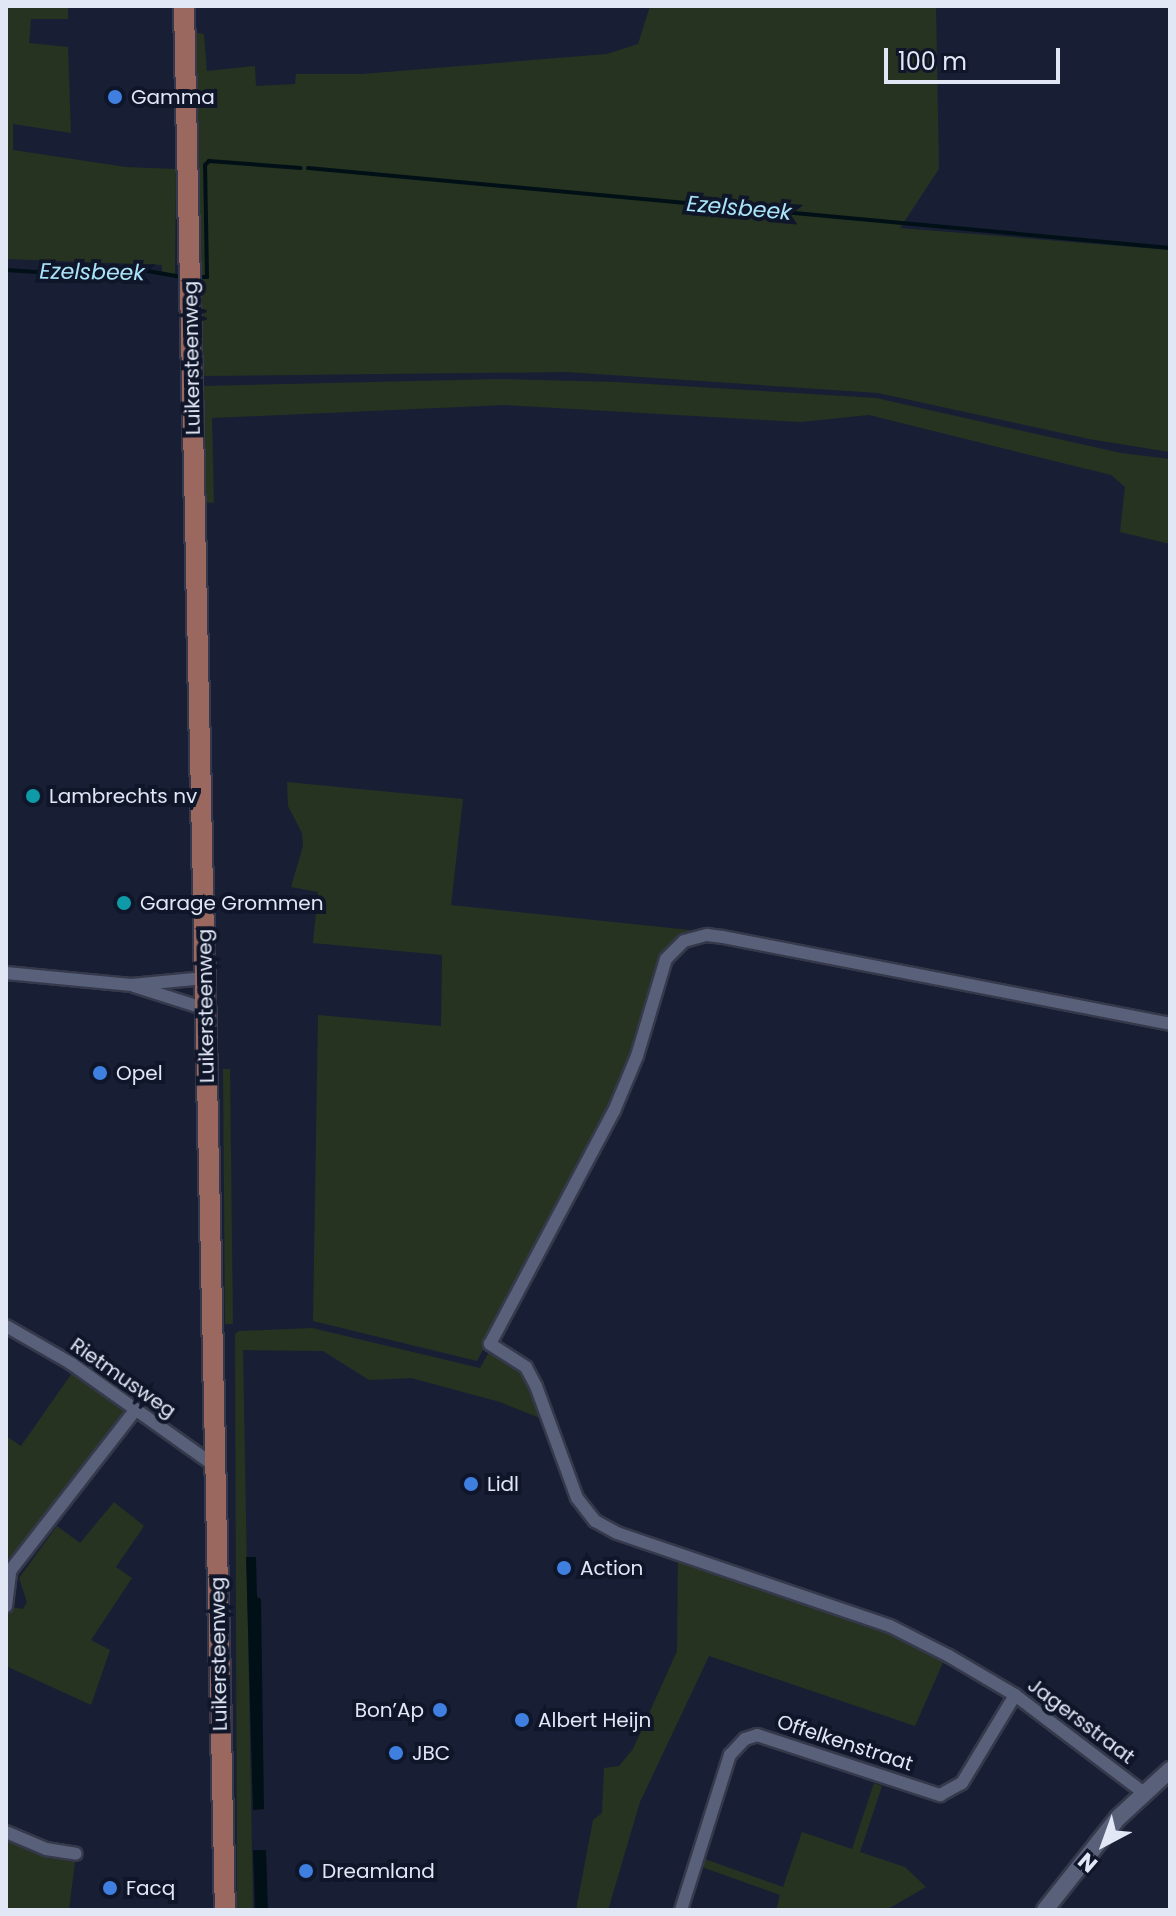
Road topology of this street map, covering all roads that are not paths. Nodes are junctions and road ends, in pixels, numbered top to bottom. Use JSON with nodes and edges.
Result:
{"nodes":[{"id":1,"x":184,"y":6,"type":"edge"},
{"id":2,"x":6,"y":973,"type":"edge"},
{"id":3,"x":205,"y":978,"type":"junction"},
{"id":4,"x":131,"y":985,"type":"junction"},
{"id":5,"x":206,"y":1009,"type":"junction"},
{"id":6,"x":1170,"y":1024,"type":"edge"},
{"id":7,"x":6,"y":1326,"type":"edge"},
{"id":8,"x":136,"y":1409,"type":"junction"},
{"id":9,"x":215,"y":1466,"type":"junction"},
{"id":10,"x":6,"y":1606,"type":"edge"},
{"id":11,"x":1015,"y":1695,"type":"junction"},
{"id":12,"x":1170,"y":1770,"type":"edge"},
{"id":13,"x":1144,"y":1793,"type":"junction"},
{"id":14,"x":6,"y":1832,"type":"edge"},
{"id":15,"x":76,"y":1854,"type":"dead end"},
{"id":16,"x":225,"y":1910,"type":"edge"},
{"id":17,"x":681,"y":1910,"type":"edge"},
{"id":18,"x":1045,"y":1910,"type":"edge"}],
"edges":[{"from":1,"to":3,"type":"main road","name":"Luikersteenweg"},
{"from":2,"to":4,"type":"street"},
{"from":3,"to":4,"type":"street"},
{"from":3,"to":5,"type":"main road","name":"Luikersteenweg"},
{"from":4,"to":5,"type":"street"},
{"from":5,"to":9,"type":"main road","name":"Luikersteenweg"},
{"from":6,"to":11,"type":"street","name":"Jagersstraat"},
{"from":7,"to":8,"type":"street","name":"Rietmusweg"},
{"from":8,"to":9,"type":"street","name":"Rietmusweg"},
{"from":8,"to":10,"type":"street"},
{"from":9,"to":16,"type":"main road","name":"Luikersteenweg"},
{"from":11,"to":13,"type":"street","name":"Jagersstraat"},
{"from":11,"to":17,"type":"street","name":"Offelkenstraat"},
{"from":12,"to":13,"type":"street"},
{"from":13,"to":18,"type":"street"},
{"from":14,"to":15,"type":"street"}]}
